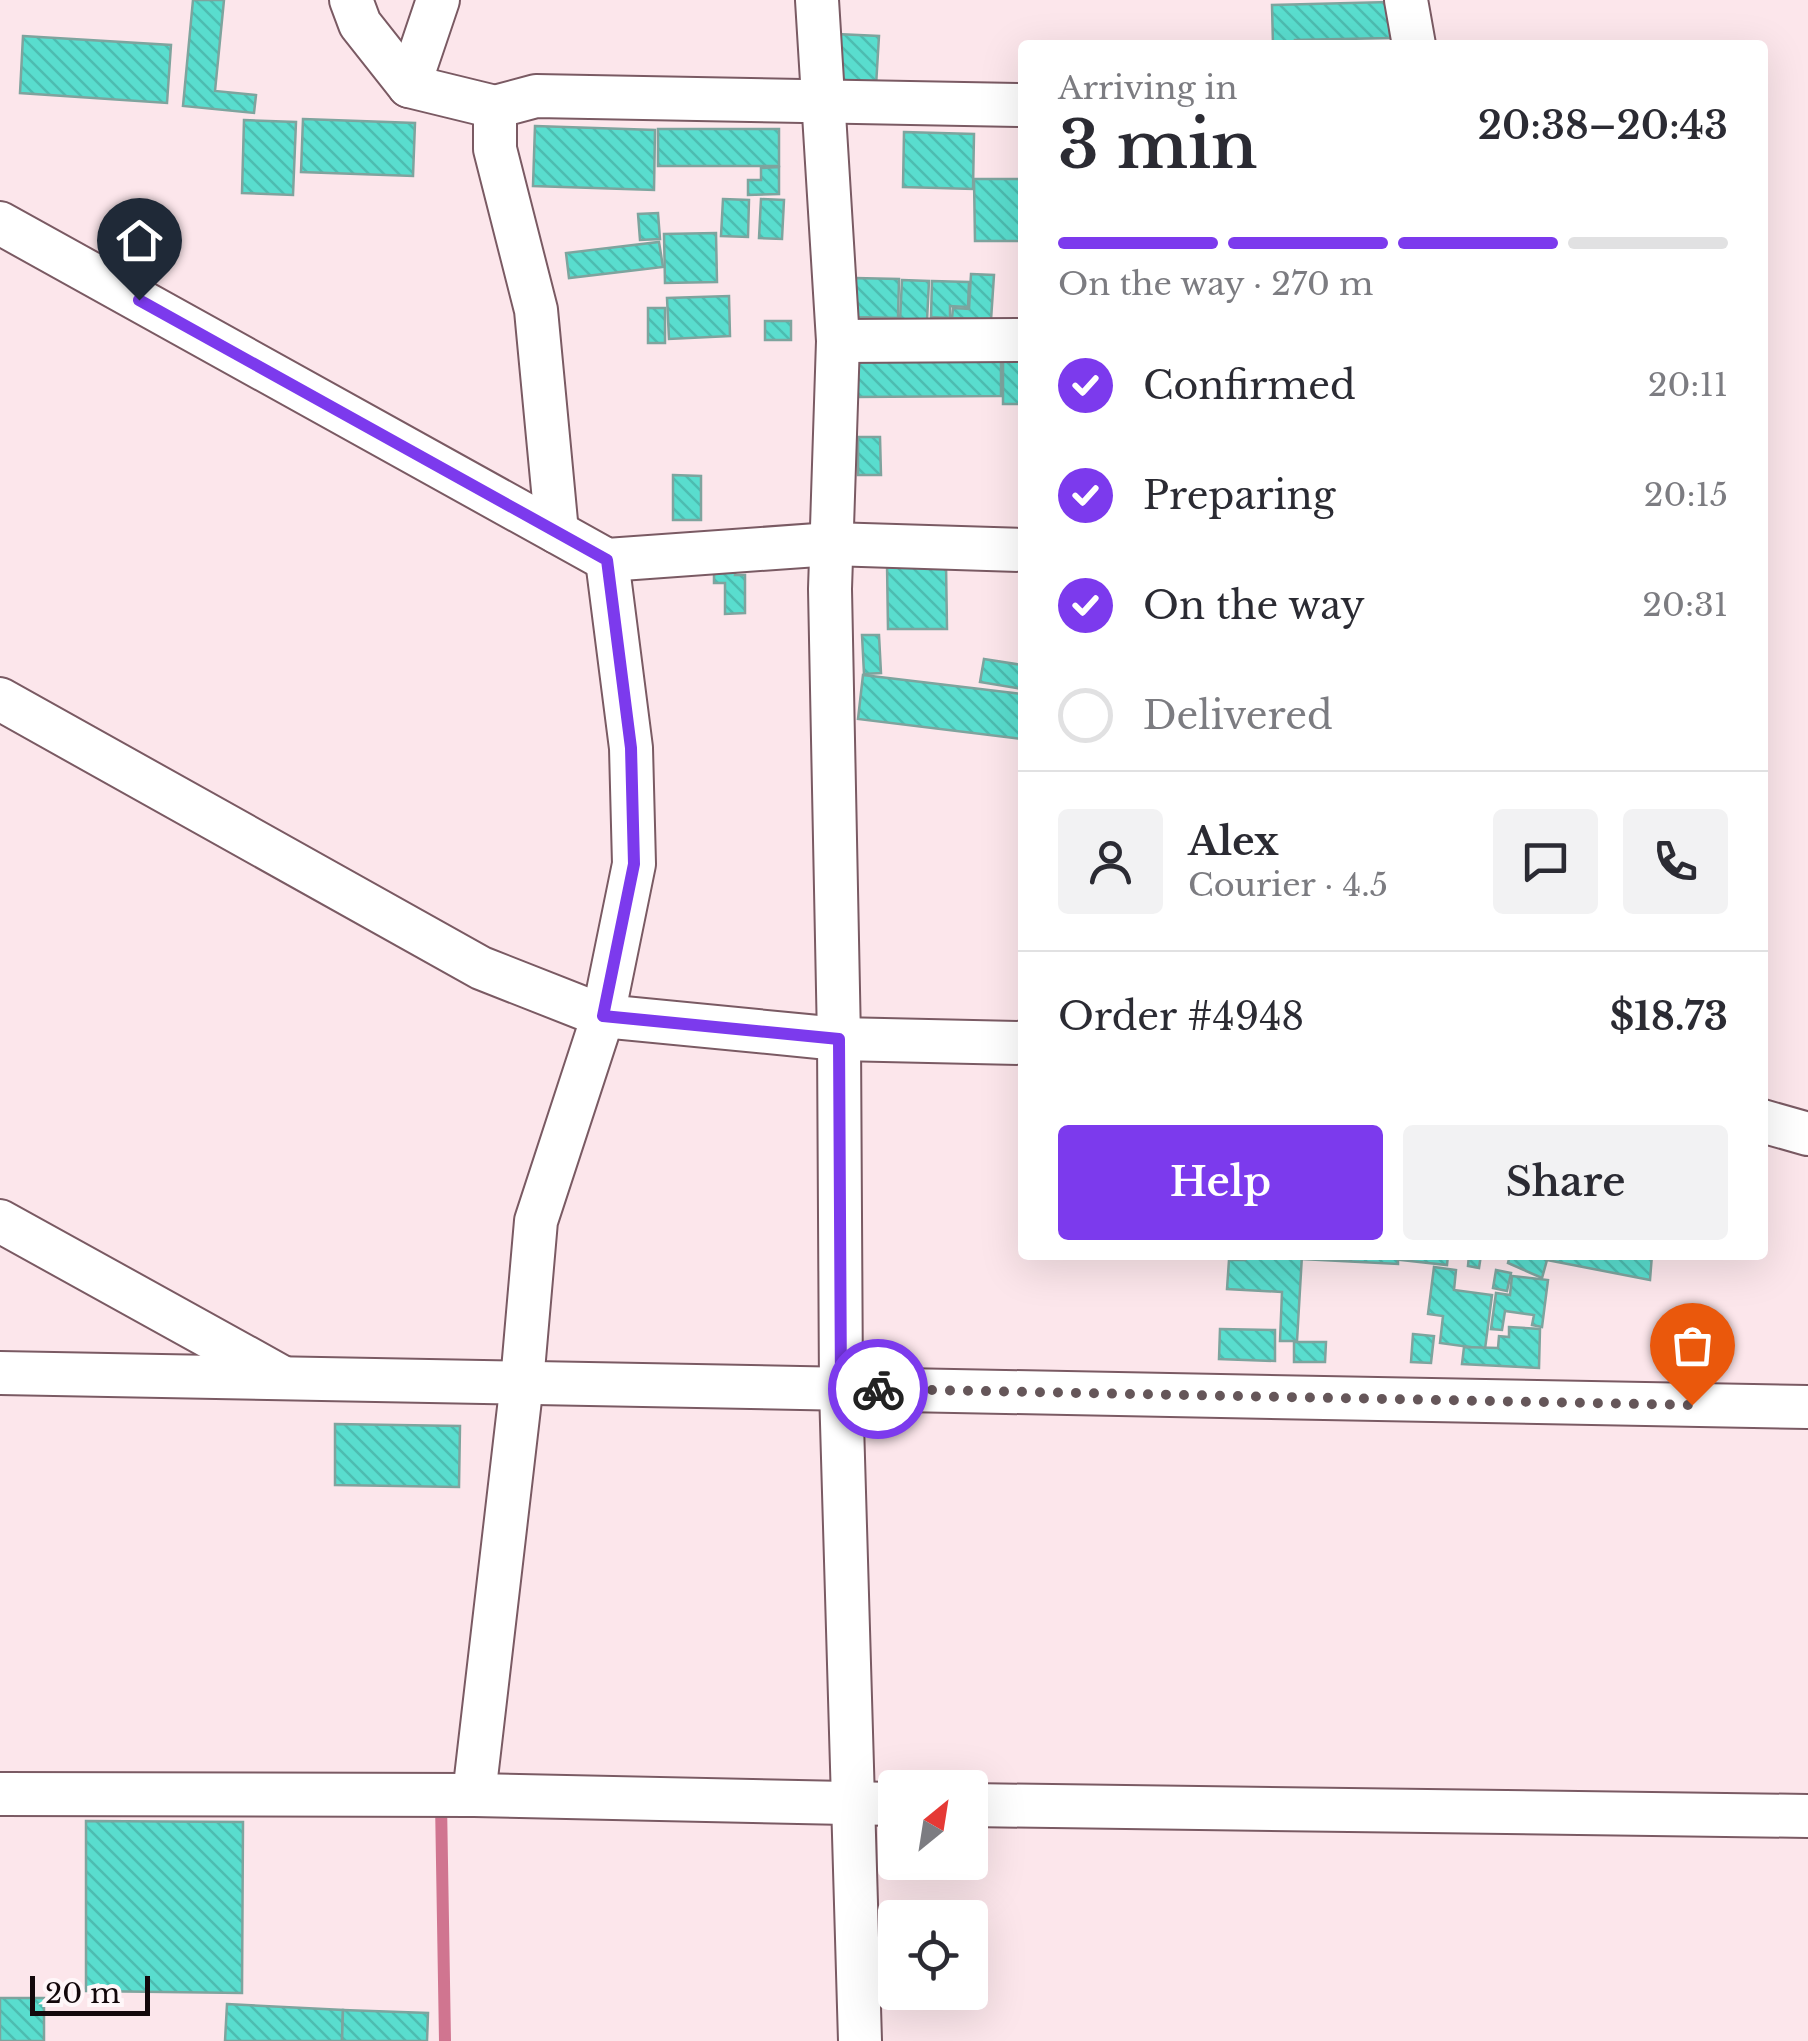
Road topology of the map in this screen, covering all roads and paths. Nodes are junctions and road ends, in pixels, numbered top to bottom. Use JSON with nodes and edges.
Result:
{"nodes":[{"id":1,"x":351,"y":0,"type":"edge"},
{"id":2,"x":438,"y":0,"type":"edge"},
{"id":3,"x":817,"y":0,"type":"edge"},
{"id":4,"x":1406,"y":0,"type":"edge"},
{"id":5,"x":1413,"y":40,"type":"edge"},
{"id":6,"x":410,"y":86,"type":"junction"},
{"id":7,"x":822,"y":103,"type":"junction"},
{"id":8,"x":1018,"y":105,"type":"edge"},
{"id":9,"x":495,"y":107,"type":"junction"},
{"id":10,"x":0,"y":223,"type":"edge"},
{"id":11,"x":1018,"y":340,"type":"edge"},
{"id":12,"x":838,"y":341,"type":"junction"},
{"id":13,"x":557,"y":532,"type":"junction"},
{"id":14,"x":831,"y":544,"type":"junction"},
{"id":15,"x":1018,"y":550,"type":"edge"},
{"id":16,"x":607,"y":560,"type":"junction"},
{"id":17,"x":0,"y":699,"type":"edge"},
{"id":18,"x":603,"y":1016,"type":"junction"},
{"id":19,"x":839,"y":1039,"type":"junction"},
{"id":20,"x":1018,"y":1043,"type":"edge"},
{"id":21,"x":1768,"y":1123,"type":"edge"},
{"id":22,"x":1808,"y":1134,"type":"edge"},
{"id":23,"x":0,"y":1221,"type":"edge"},
{"id":24,"x":0,"y":1372,"type":"edge"},
{"id":25,"x":284,"y":1378,"type":"junction"},
{"id":26,"x":522,"y":1382,"type":"junction"},
{"id":27,"x":841,"y":1389,"type":"junction"},
{"id":28,"x":1808,"y":1407,"type":"edge"},
{"id":29,"x":0,"y":1794,"type":"edge"},
{"id":30,"x":474,"y":1794,"type":"junction"},
{"id":31,"x":852,"y":1803,"type":"junction"},
{"id":32,"x":878,"y":1804,"type":"edge"},
{"id":33,"x":988,"y":1805,"type":"edge"},
{"id":34,"x":1808,"y":1816,"type":"edge"},
{"id":35,"x":860,"y":2041,"type":"edge"}],
"edges":[{"from":1,"to":6,"type":"street"},
{"from":2,"to":6,"type":"street"},
{"from":3,"to":7,"type":"street"},
{"from":4,"to":5,"type":"street"},
{"from":6,"to":9,"type":"street"},
{"from":7,"to":8,"type":"street"},
{"from":7,"to":9,"type":"street"},
{"from":7,"to":12,"type":"street"},
{"from":9,"to":13,"type":"street"},
{"from":10,"to":13,"type":"street"},
{"from":11,"to":12,"type":"street"},
{"from":12,"to":14,"type":"street"},
{"from":13,"to":16,"type":"street"},
{"from":14,"to":15,"type":"street"},
{"from":14,"to":16,"type":"street"},
{"from":14,"to":19,"type":"street"},
{"from":16,"to":18,"type":"street"},
{"from":17,"to":18,"type":"street"},
{"from":18,"to":19,"type":"street"},
{"from":18,"to":26,"type":"street"},
{"from":19,"to":20,"type":"street"},
{"from":19,"to":27,"type":"street"},
{"from":21,"to":22,"type":"street"},
{"from":23,"to":25,"type":"street"},
{"from":24,"to":25,"type":"street"},
{"from":25,"to":26,"type":"street"},
{"from":26,"to":27,"type":"street"},
{"from":26,"to":30,"type":"street"},
{"from":27,"to":28,"type":"street"},
{"from":27,"to":31,"type":"street"},
{"from":29,"to":30,"type":"street"},
{"from":30,"to":31,"type":"street"},
{"from":31,"to":32,"type":"street"},
{"from":31,"to":35,"type":"street"},
{"from":33,"to":34,"type":"street"}]}
